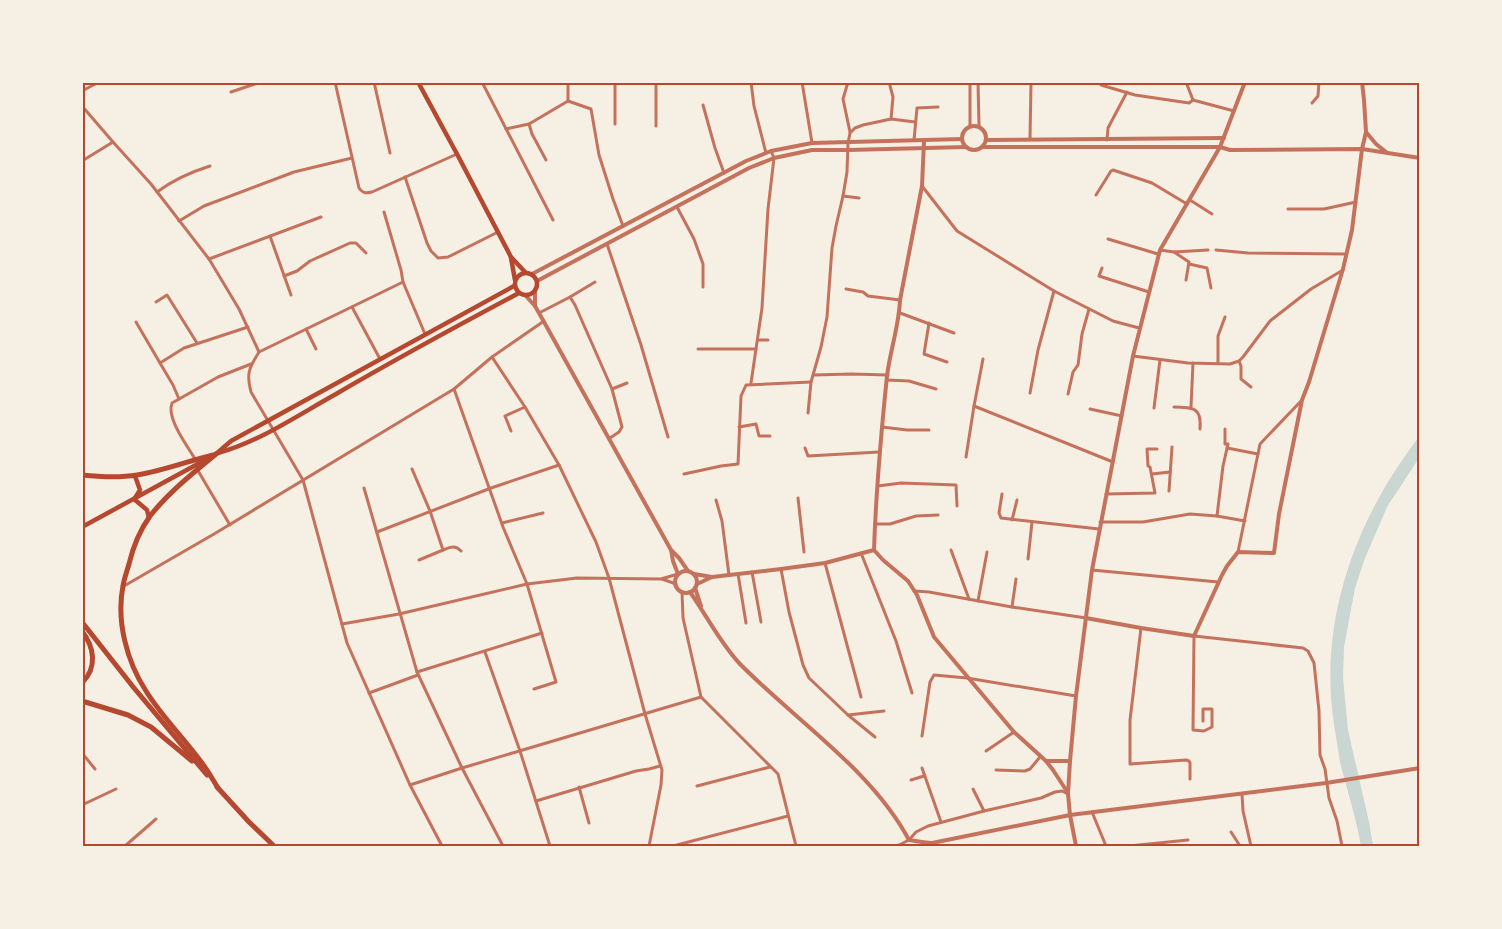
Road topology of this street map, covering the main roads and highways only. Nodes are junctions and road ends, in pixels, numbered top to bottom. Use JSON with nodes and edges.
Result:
{"nodes":[{"id":1,"x":418,"y":82,"type":"edge"},
{"id":2,"x":511,"y":257,"type":"junction"},
{"id":3,"x":525,"y":272,"type":"junction"},
{"id":4,"x":515,"y":280,"type":"junction"},
{"id":5,"x":514,"y":286,"type":"junction"},
{"id":6,"x":519,"y":293,"type":"junction"},
{"id":7,"x":216,"y":454,"type":"junction"},
{"id":8,"x":82,"y":475,"type":"edge"},
{"id":9,"x":135,"y":476,"type":"junction"},
{"id":10,"x":134,"y":499,"type":"junction"},
{"id":11,"x":149,"y":518,"type":"junction"},
{"id":12,"x":82,"y":527,"type":"edge"},
{"id":13,"x":82,"y":622,"type":"edge"},
{"id":14,"x":82,"y":630,"type":"edge"},
{"id":15,"x":82,"y":683,"type":"edge"},
{"id":16,"x":82,"y":701,"type":"edge"},
{"id":17,"x":206,"y":774,"type":"junction"},
{"id":18,"x":218,"y":788,"type":"junction"},
{"id":19,"x":274,"y":846,"type":"edge"}],
"edges":[{"from":1,"to":2,"type":"main road"},
{"from":2,"to":3,"type":"main road"},
{"from":2,"to":4,"type":"main road"},
{"from":3,"to":4,"type":"main road"},
{"from":3,"to":6,"type":"main road"},
{"from":4,"to":5,"type":"main road"},
{"from":5,"to":6,"type":"main road"},
{"from":5,"to":7,"type":"main road"},
{"from":6,"to":7,"type":"main road"},
{"from":7,"to":9,"type":"main road"},
{"from":7,"to":10,"type":"main road"},
{"from":7,"to":11,"type":"main road"},
{"from":8,"to":9,"type":"main road"},
{"from":9,"to":10,"type":"main road"},
{"from":10,"to":11,"type":"main road"},
{"from":10,"to":12,"type":"main road"},
{"from":11,"to":18,"type":"main road"},
{"from":13,"to":17,"type":"main road"},
{"from":14,"to":15,"type":"main road"},
{"from":16,"to":17,"type":"main road"},
{"from":17,"to":18,"type":"main road"},
{"from":18,"to":19,"type":"main road"}]}
